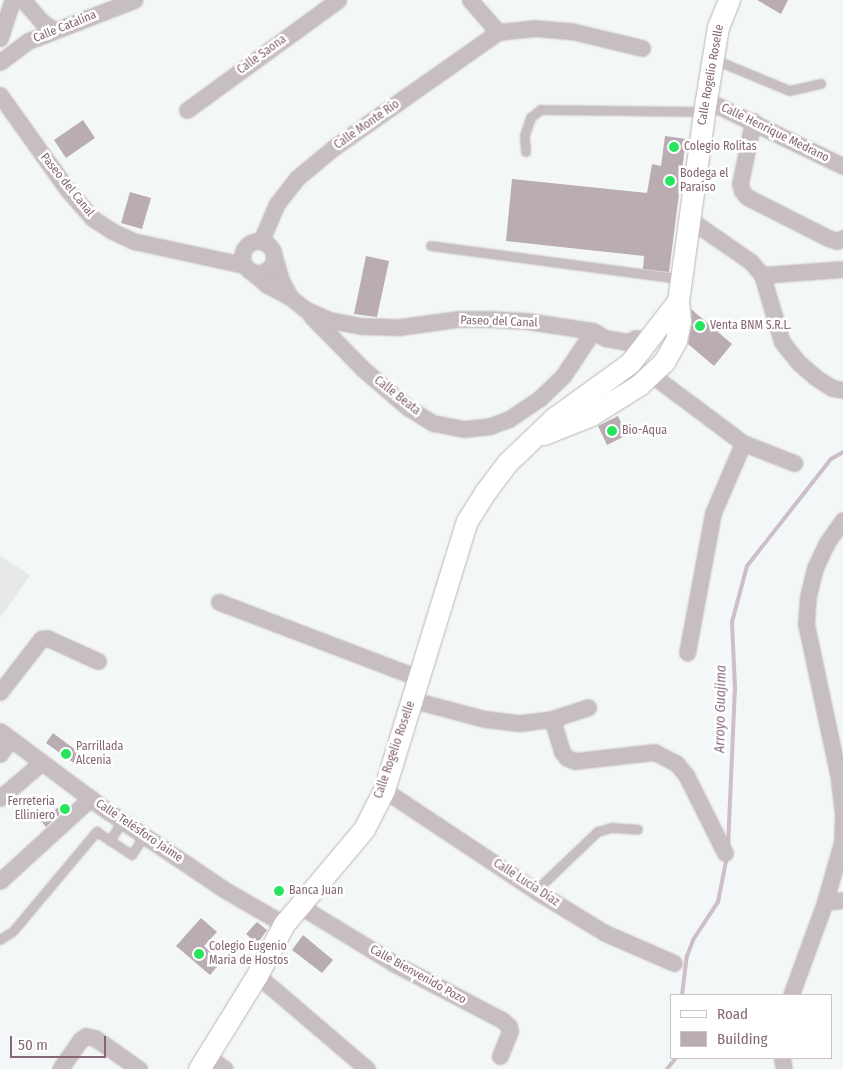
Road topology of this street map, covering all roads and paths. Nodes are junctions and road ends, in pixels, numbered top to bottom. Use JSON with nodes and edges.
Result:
{"nodes":[{"id":1,"x":12,"y":0,"type":"edge"},
{"id":2,"x":23,"y":0,"type":"edge"},
{"id":3,"x":134,"y":0,"type":"edge"},
{"id":4,"x":338,"y":0,"type":"edge"},
{"id":5,"x":470,"y":0,"type":"edge"},
{"id":6,"x":729,"y":0,"type":"edge"},
{"id":7,"x":54,"y":30,"type":"junction"},
{"id":8,"x":498,"y":32,"type":"junction"},
{"id":9,"x":0,"y":38,"type":"edge"},
{"id":10,"x":642,"y":48,"type":"dead end"},
{"id":11,"x":713,"y":60,"type":"junction"},
{"id":12,"x":0,"y":62,"type":"edge"},
{"id":13,"x":820,"y":84,"type":"dead end"},
{"id":14,"x":0,"y":95,"type":"edge"},
{"id":15,"x":705,"y":106,"type":"junction"},
{"id":16,"x":186,"y":110,"type":"dead end"},
{"id":17,"x":753,"y":121,"type":"junction"},
{"id":18,"x":526,"y":152,"type":"dead end"},
{"id":19,"x":843,"y":166,"type":"edge"},
{"id":20,"x":689,"y":219,"type":"junction"},
{"id":21,"x":843,"y":238,"type":"edge"},
{"id":22,"x":262,"y":241,"type":"junction"},
{"id":23,"x":431,"y":246,"type":"dead end"},
{"id":24,"x":274,"y":256,"type":"junction"},
{"id":25,"x":246,"y":267,"type":"junction"},
{"id":26,"x":843,"y":269,"type":"edge"},
{"id":27,"x":762,"y":274,"type":"junction"},
{"id":28,"x":681,"y":279,"type":"junction"},
{"id":29,"x":290,"y":297,"type":"junction"},
{"id":30,"x":678,"y":301,"type":"junction"},
{"id":31,"x":305,"y":309,"type":"junction"},
{"id":32,"x":594,"y":332,"type":"junction"},
{"id":33,"x":641,"y":342,"type":"junction"},
{"id":34,"x":658,"y":368,"type":"junction"},
{"id":35,"x":843,"y":390,"type":"edge"},
{"id":36,"x":534,"y":437,"type":"junction"},
{"id":37,"x":744,"y":443,"type":"junction"},
{"id":38,"x":794,"y":463,"type":"dead end"},
{"id":39,"x":843,"y":520,"type":"edge"},
{"id":40,"x":219,"y":602,"type":"dead end"},
{"id":41,"x":686,"y":653,"type":"dead end"},
{"id":42,"x":98,"y":661,"type":"dead end"},
{"id":43,"x":419,"y":678,"type":"junction"},
{"id":44,"x":0,"y":692,"type":"edge"},
{"id":45,"x":413,"y":700,"type":"junction"},
{"id":46,"x":588,"y":707,"type":"dead end"},
{"id":47,"x":552,"y":719,"type":"junction"},
{"id":48,"x":5,"y":735,"type":"edge"},
{"id":49,"x":0,"y":754,"type":"edge"},
{"id":50,"x":42,"y":762,"type":"junction"},
{"id":51,"x":384,"y":790,"type":"junction"},
{"id":52,"x":0,"y":798,"type":"edge"},
{"id":53,"x":91,"y":798,"type":"junction"},
{"id":54,"x":123,"y":822,"type":"junction"},
{"id":55,"x":638,"y":830,"type":"dead end"},
{"id":56,"x":145,"y":836,"type":"junction"},
{"id":57,"x":110,"y":841,"type":"junction"},
{"id":58,"x":725,"y":853,"type":"dead end"},
{"id":59,"x":0,"y":881,"type":"edge"},
{"id":60,"x":536,"y":891,"type":"junction"},
{"id":61,"x":843,"y":900,"type":"edge"},
{"id":62,"x":825,"y":902,"type":"junction"},
{"id":63,"x":300,"y":906,"type":"junction"},
{"id":64,"x":284,"y":924,"type":"junction"},
{"id":65,"x":0,"y":940,"type":"edge"},
{"id":66,"x":674,"y":963,"type":"dead end"},
{"id":67,"x":257,"y":975,"type":"junction"},
{"id":68,"x":792,"y":994,"type":"edge"},
{"id":69,"x":500,"y":1056,"type":"dead end"},
{"id":70,"x":203,"y":1063,"type":"edge"},
{"id":71,"x":60,"y":1069,"type":"edge"},
{"id":72,"x":139,"y":1069,"type":"edge"},
{"id":73,"x":225,"y":1069,"type":"edge"},
{"id":74,"x":367,"y":1069,"type":"edge"}],
"edges":[{"from":1,"to":9,"type":"street"},
{"from":2,"to":7,"type":"street"},
{"from":3,"to":7,"type":"street","name":"Calle Catalina"},
{"from":4,"to":16,"type":"street","name":"Calle Saona"},
{"from":5,"to":8,"type":"street"},
{"from":6,"to":11,"type":"street","name":"Calle Rogelio Roselle"},
{"from":7,"to":12,"type":"street","name":"Calle Catalina"},
{"from":8,"to":10,"type":"street","name":"Calle Monte Río"},
{"from":8,"to":22,"type":"street","name":"Calle Monte Río"},
{"from":11,"to":13,"type":"lane"},
{"from":11,"to":15,"type":"street","name":"Calle Rogelio Roselle"},
{"from":14,"to":25,"type":"street","name":"Paseo del Canal"},
{"from":15,"to":17,"type":"street","name":"Calle Henrique Medrano"},
{"from":15,"to":18,"type":"lane"},
{"from":15,"to":20,"type":"street","name":"Calle Rogelio Roselle"},
{"from":17,"to":19,"type":"street","name":"Calle Henrique Medrano"},
{"from":17,"to":21,"type":"street"},
{"from":20,"to":27,"type":"street"},
{"from":20,"to":28,"type":"street","name":"Calle Rogelio Roselle"},
{"from":22,"to":24,"type":"street"},
{"from":22,"to":25,"type":"street"},
{"from":23,"to":28,"type":"lane"},
{"from":24,"to":25,"type":"street"},
{"from":24,"to":29,"type":"street","name":"Paseo del Canal"},
{"from":25,"to":29,"type":"street","name":"Paseo del Canal"},
{"from":26,"to":27,"type":"street"},
{"from":27,"to":35,"type":"street"},
{"from":28,"to":30,"type":"street","name":"Calle Rogelio Roselle"},
{"from":29,"to":31,"type":"street","name":"Paseo del Canal"},
{"from":30,"to":33,"type":"street","name":"Calle Rogelio Roselle"},
{"from":30,"to":34,"type":"street","name":"Calle Rogelio Roselle"},
{"from":31,"to":32,"type":"street","name":"Paseo del Canal"},
{"from":31,"to":32,"type":"street","name":"Calle Beata"},
{"from":32,"to":33,"type":"street","name":"Paseo del Canal"},
{"from":33,"to":34,"type":"street"},
{"from":33,"to":36,"type":"street","name":"Calle Rogelio Roselle"},
{"from":34,"to":36,"type":"street","name":"Calle Rogelio Roselle"},
{"from":34,"to":37,"type":"street"},
{"from":36,"to":43,"type":"street","name":"Calle Rogelio Roselle"},
{"from":37,"to":38,"type":"street"},
{"from":37,"to":41,"type":"street"},
{"from":39,"to":62,"type":"street"},
{"from":40,"to":43,"type":"street"},
{"from":42,"to":44,"type":"street"},
{"from":43,"to":45,"type":"street","name":"Calle Rogelio Roselle"},
{"from":45,"to":47,"type":"street"},
{"from":45,"to":51,"type":"street","name":"Calle Rogelio Roselle"},
{"from":46,"to":47,"type":"street"},
{"from":47,"to":58,"type":"street"},
{"from":48,"to":49,"type":"street"},
{"from":48,"to":50,"type":"street","name":"Calle Telésforo Jaime"},
{"from":50,"to":52,"type":"street"},
{"from":50,"to":53,"type":"street","name":"Calle Telésforo Jaime"},
{"from":51,"to":60,"type":"street","name":"Calle Lucía Díaz"},
{"from":51,"to":63,"type":"street","name":"Calle Rogelio Roselle"},
{"from":53,"to":54,"type":"street","name":"Calle Telésforo Jaime"},
{"from":53,"to":59,"type":"street"},
{"from":54,"to":56,"type":"street","name":"Calle Telésforo Jaime"},
{"from":54,"to":57,"type":"lane"},
{"from":55,"to":60,"type":"lane"},
{"from":56,"to":57,"type":"lane"},
{"from":56,"to":64,"type":"street","name":"Calle Telésforo Jaime"},
{"from":57,"to":65,"type":"lane"},
{"from":60,"to":66,"type":"street","name":"Calle Lucía Díaz"},
{"from":61,"to":62,"type":"street"},
{"from":62,"to":68,"type":"street"},
{"from":63,"to":64,"type":"street","name":"Calle Rogelio Roselle"},
{"from":63,"to":69,"type":"street","name":"Calle Bienvenido Pozo"},
{"from":64,"to":67,"type":"street","name":"Calle Rogelio Roselle"},
{"from":67,"to":70,"type":"street","name":"Calle Rogelio Roselle"},
{"from":67,"to":74,"type":"street"},
{"from":70,"to":73,"type":"street"},
{"from":71,"to":72,"type":"street"}]}
